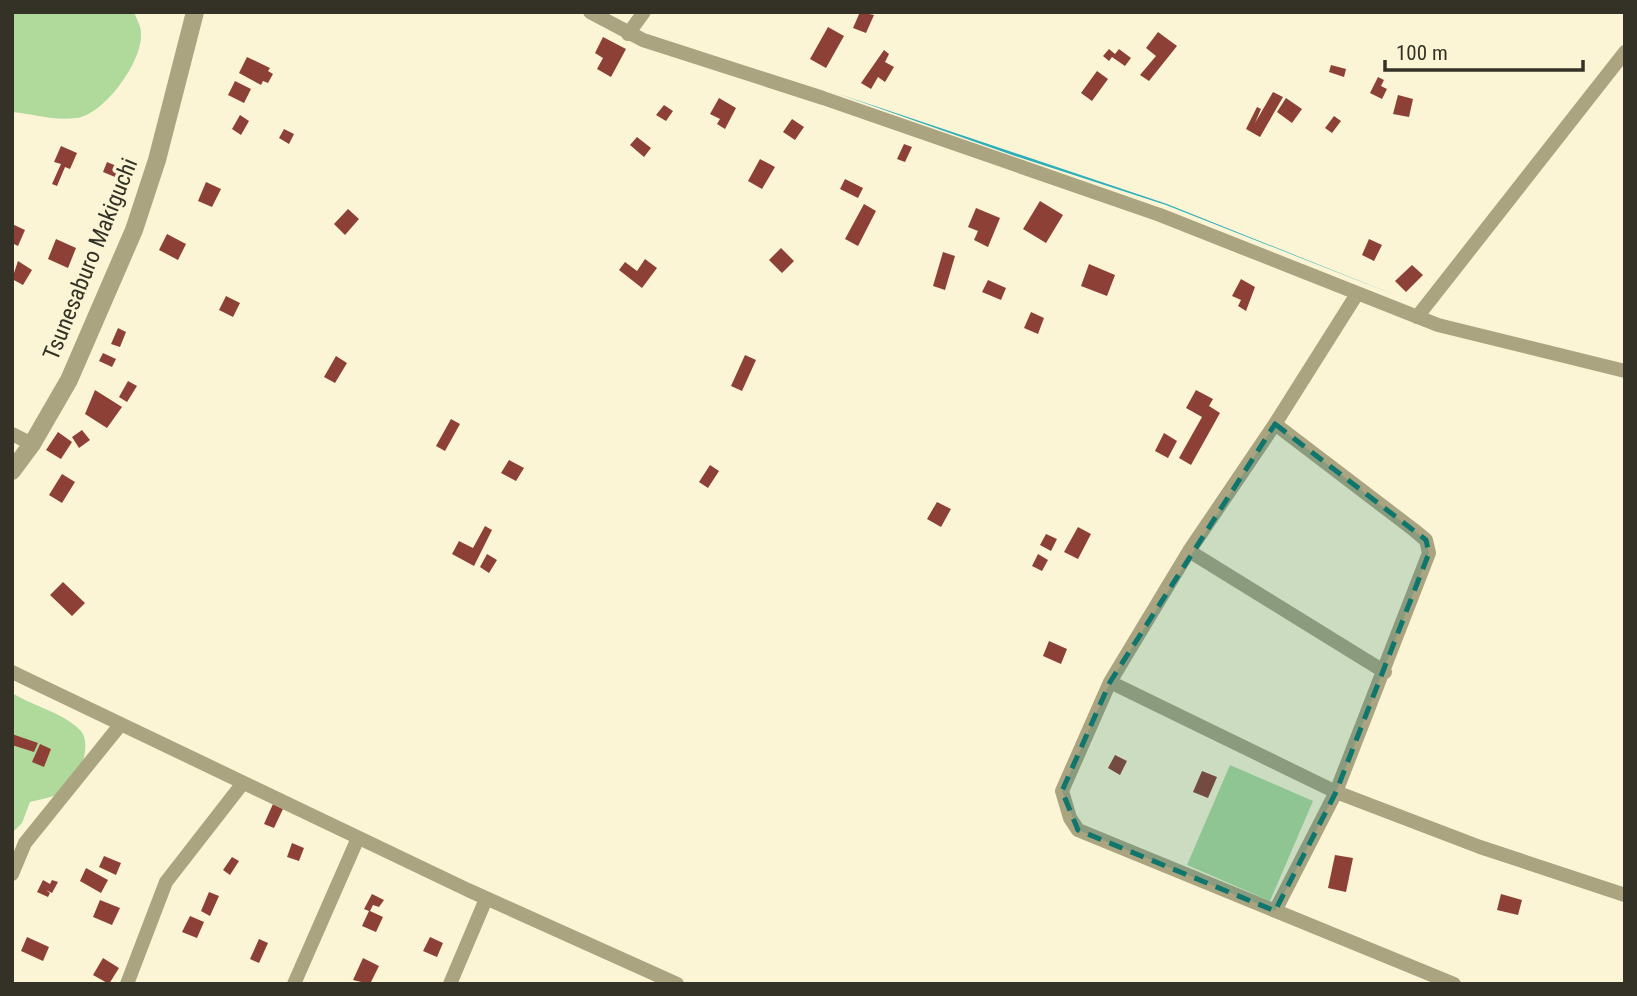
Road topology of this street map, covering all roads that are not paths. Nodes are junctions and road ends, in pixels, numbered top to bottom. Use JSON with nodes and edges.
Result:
{"nodes":[{"id":1,"x":195,"y":12,"type":"edge"},
{"id":2,"x":590,"y":12,"type":"edge"},
{"id":3,"x":644,"y":12,"type":"edge"},
{"id":4,"x":628,"y":34,"type":"junction"},
{"id":5,"x":1625,"y":52,"type":"edge"},
{"id":6,"x":1357,"y":294,"type":"junction"},
{"id":7,"x":1417,"y":317,"type":"junction"},
{"id":8,"x":1625,"y":371,"type":"edge"},
{"id":9,"x":1275,"y":424,"type":"junction"},
{"id":10,"x":12,"y":434,"type":"edge"},
{"id":11,"x":32,"y":444,"type":"junction"},
{"id":12,"x":12,"y":471,"type":"edge"},
{"id":13,"x":1189,"y":551,"type":"junction"},
{"id":14,"x":12,"y":672,"type":"edge"},
{"id":15,"x":1385,"y":672,"type":"junction"},
{"id":16,"x":1111,"y":682,"type":"junction"},
{"id":17,"x":121,"y":724,"type":"junction"},
{"id":18,"x":243,"y":783,"type":"junction"},
{"id":19,"x":1336,"y":792,"type":"junction"},
{"id":20,"x":358,"y":838,"type":"junction"},
{"id":21,"x":12,"y":874,"type":"edge"},
{"id":22,"x":1625,"y":895,"type":"edge"},
{"id":23,"x":486,"y":899,"type":"junction"},
{"id":24,"x":1275,"y":911,"type":"junction"},
{"id":25,"x":127,"y":984,"type":"edge"},
{"id":26,"x":295,"y":984,"type":"edge"},
{"id":27,"x":450,"y":984,"type":"edge"},
{"id":28,"x":677,"y":984,"type":"edge"},
{"id":29,"x":1454,"y":984,"type":"edge"}],
"edges":[{"from":1,"to":11,"type":"street","name":"Tsunesaburo Makiguchi"},
{"from":2,"to":4,"type":"street"},
{"from":3,"to":4,"type":"street"},
{"from":4,"to":6,"type":"street"},
{"from":5,"to":7,"type":"street"},
{"from":6,"to":7,"type":"street"},
{"from":6,"to":9,"type":"street"},
{"from":7,"to":8,"type":"street"},
{"from":9,"to":13,"type":"street"},
{"from":9,"to":15,"type":"street"},
{"from":10,"to":11,"type":"street"},
{"from":11,"to":12,"type":"street","name":"Tsunesaburo Makiguchi"},
{"from":13,"to":15,"type":"street"},
{"from":13,"to":16,"type":"street"},
{"from":14,"to":17,"type":"street"},
{"from":15,"to":19,"type":"street"},
{"from":16,"to":19,"type":"street"},
{"from":16,"to":24,"type":"street"},
{"from":17,"to":18,"type":"street"},
{"from":17,"to":21,"type":"street"},
{"from":18,"to":20,"type":"street"},
{"from":18,"to":25,"type":"street"},
{"from":19,"to":22,"type":"street"},
{"from":19,"to":24,"type":"street"},
{"from":20,"to":23,"type":"street"},
{"from":20,"to":26,"type":"street"},
{"from":23,"to":27,"type":"street"},
{"from":23,"to":28,"type":"street"},
{"from":24,"to":29,"type":"street"}]}
